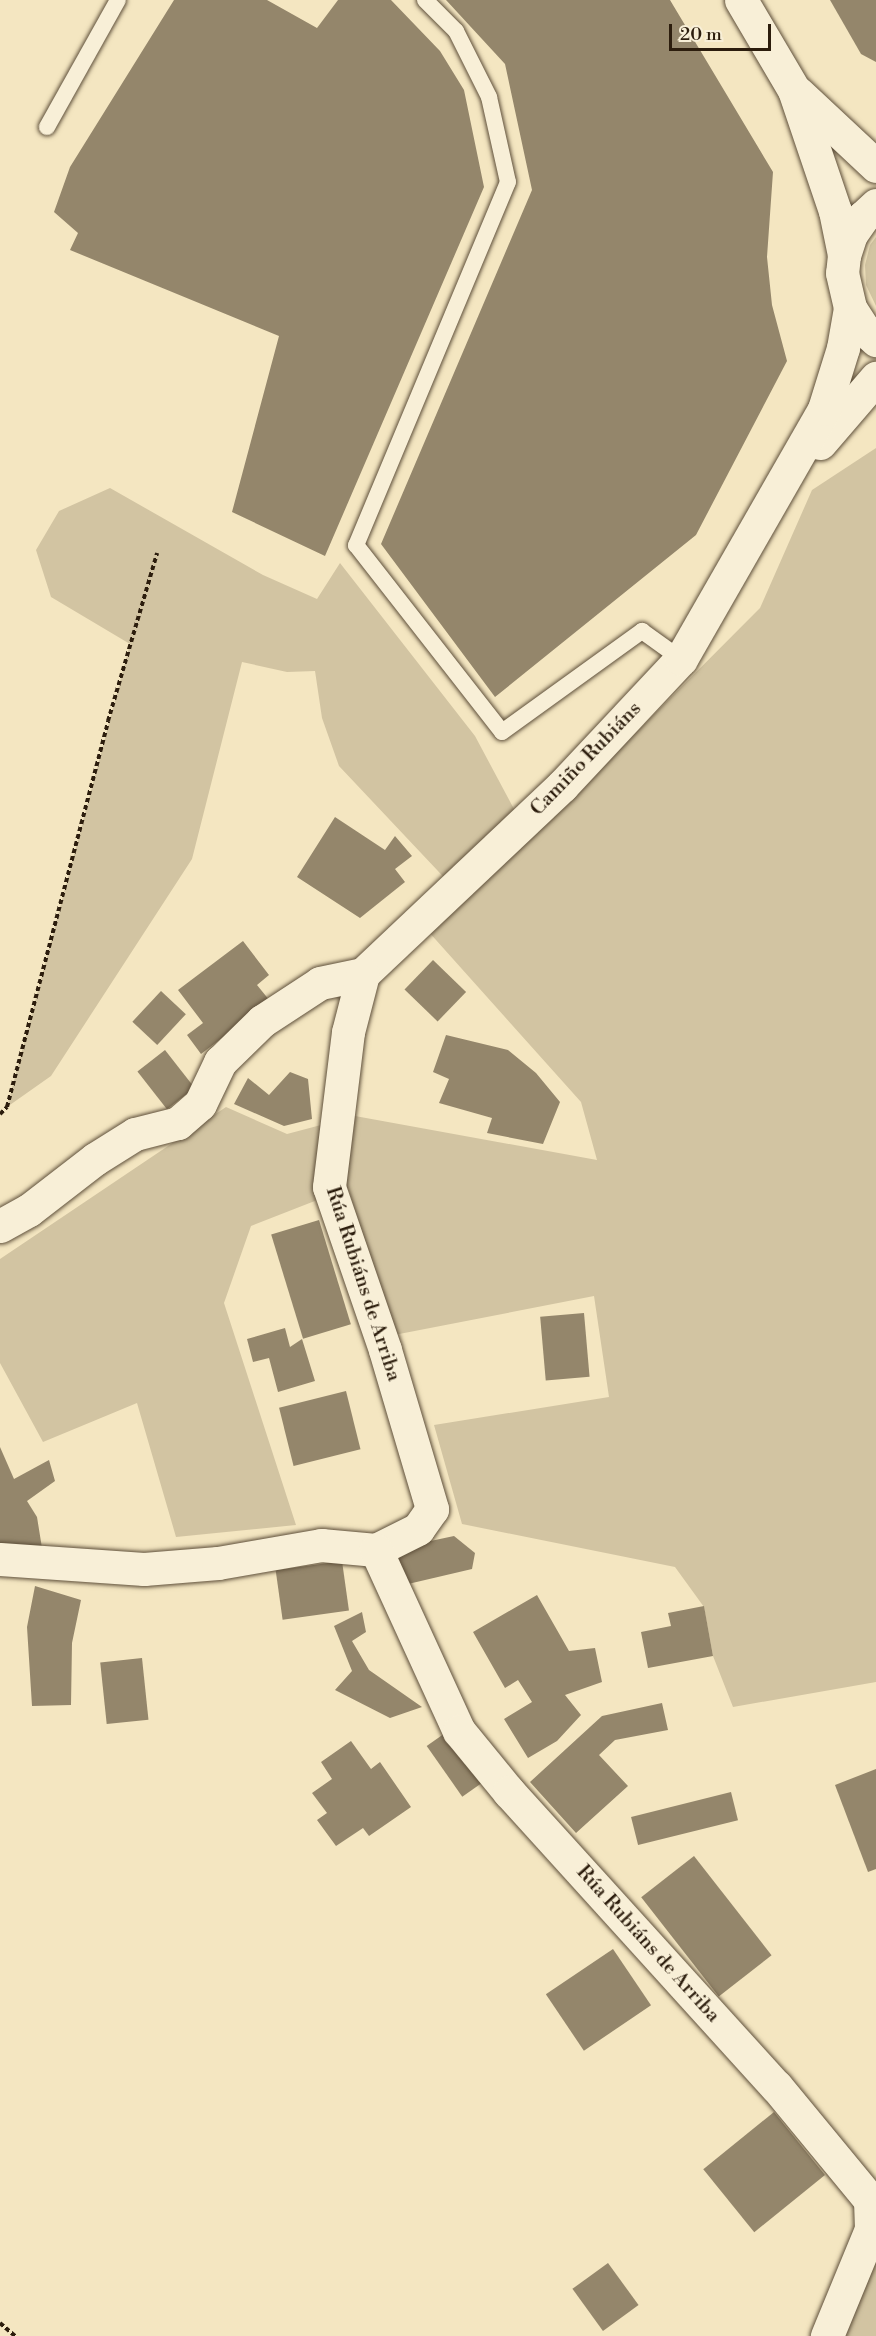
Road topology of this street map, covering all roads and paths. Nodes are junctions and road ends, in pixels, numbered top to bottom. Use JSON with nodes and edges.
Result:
{"nodes":[{"id":1,"x":118,"y":0,"type":"edge"},
{"id":2,"x":425,"y":0,"type":"edge"},
{"id":3,"x":741,"y":0,"type":"edge"},
{"id":4,"x":794,"y":90,"type":"junction"},
{"id":5,"x":47,"y":127,"type":"dead end"},
{"id":6,"x":876,"y":166,"type":"edge"},
{"id":7,"x":876,"y":205,"type":"edge"},
{"id":8,"x":844,"y":255,"type":"junction"},
{"id":9,"x":850,"y":308,"type":"junction"},
{"id":10,"x":876,"y":340,"type":"edge"},
{"id":11,"x":876,"y":378,"type":"edge"},
{"id":12,"x":767,"y":510,"type":"junction"},
{"id":13,"x":156,"y":553,"type":"dead end"},
{"id":14,"x":681,"y":659,"type":"junction"},
{"id":15,"x":363,"y":974,"type":"junction"},
{"id":16,"x":0,"y":1114,"type":"edge"},
{"id":17,"x":0,"y":1226,"type":"edge"},
{"id":18,"x":376,"y":1550,"type":"junction"},
{"id":19,"x":0,"y":1559,"type":"edge"},
{"id":20,"x":0,"y":2323,"type":"edge"},
{"id":21,"x":15,"y":2336,"type":"edge"},
{"id":22,"x":827,"y":2336,"type":"edge"}],
"edges":[{"from":1,"to":5,"type":"lane"},
{"from":2,"to":14,"type":"lane"},
{"from":3,"to":4,"type":"street"},
{"from":4,"to":6,"type":"street"},
{"from":4,"to":8,"type":"street"},
{"from":7,"to":8,"type":"street"},
{"from":8,"to":9,"type":"street"},
{"from":9,"to":10,"type":"street"},
{"from":9,"to":12,"type":"street"},
{"from":11,"to":12,"type":"street"},
{"from":12,"to":14,"type":"street","name":"Camiño Rubiáns"},
{"from":13,"to":16,"type":"path"},
{"from":14,"to":15,"type":"street","name":"Camiño Rubiáns"},
{"from":15,"to":17,"type":"street"},
{"from":15,"to":18,"type":"street","name":"Rúa Rubiáns de Arriba"},
{"from":18,"to":19,"type":"street"},
{"from":18,"to":22,"type":"street","name":"Rúa Rubiáns de Arriba"},
{"from":20,"to":21,"type":"path"}]}
